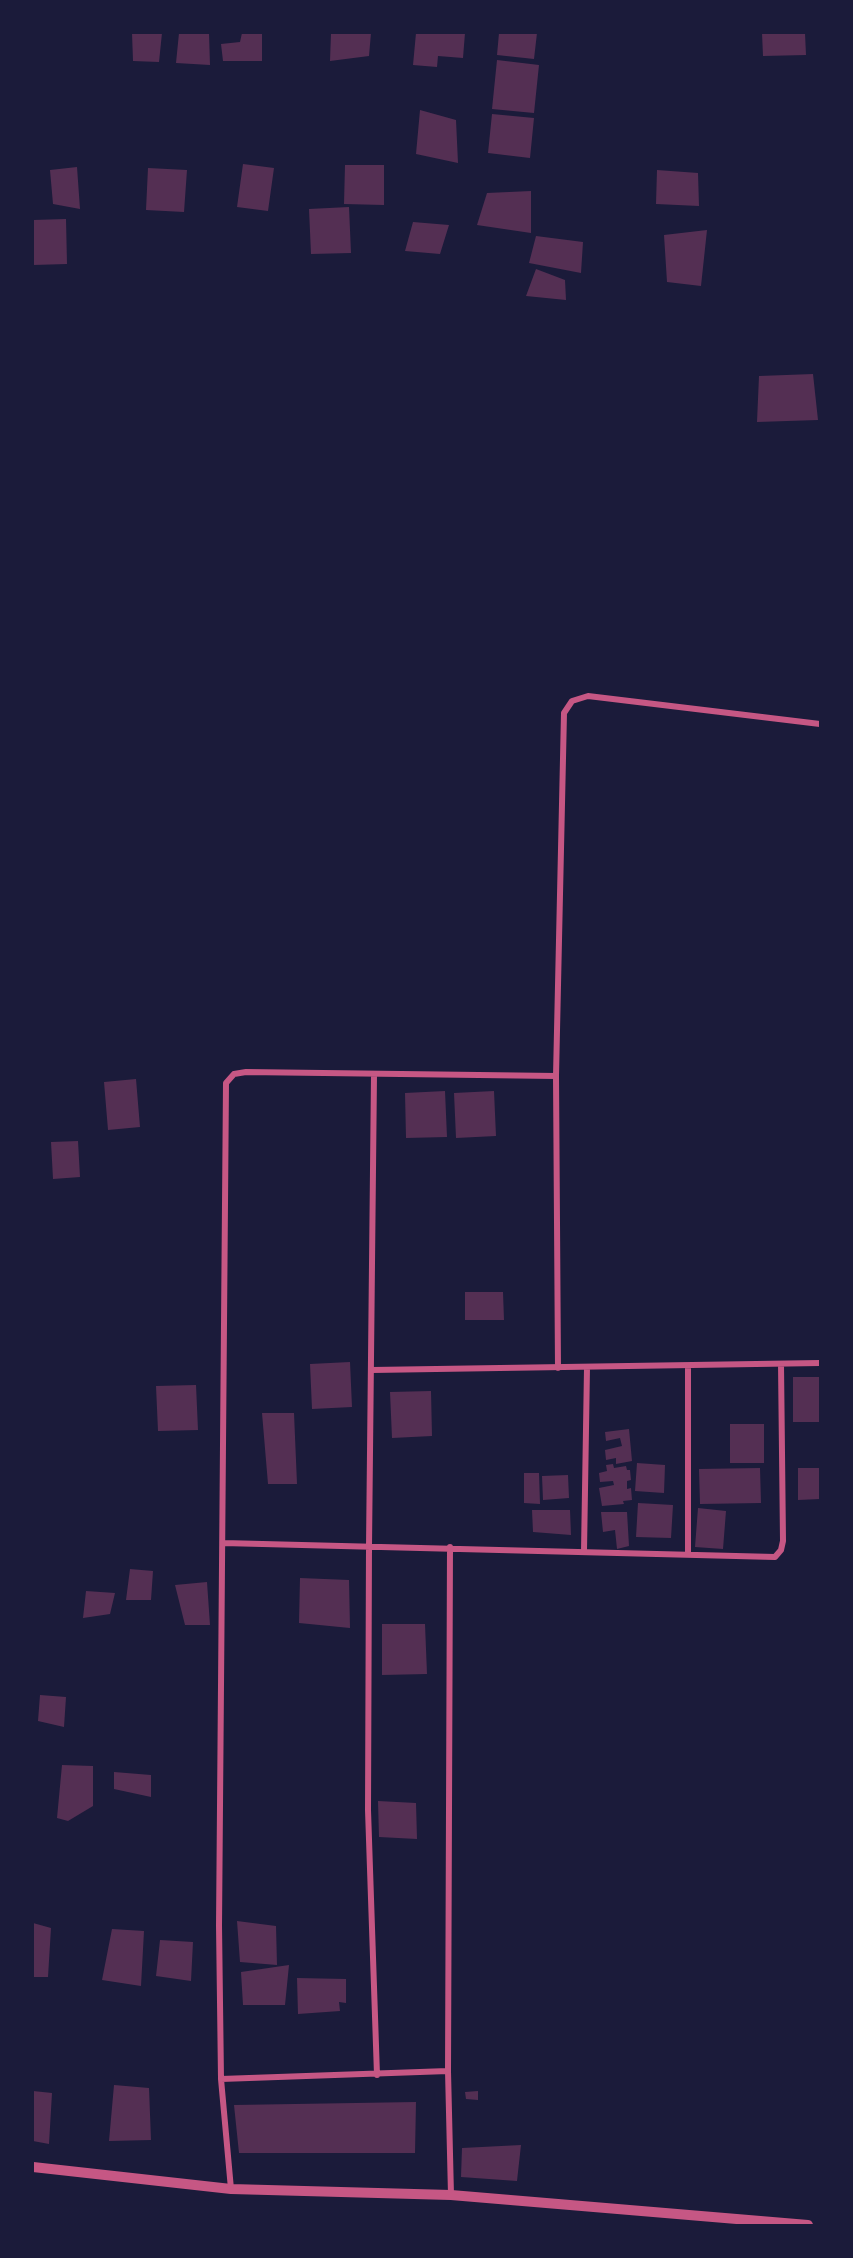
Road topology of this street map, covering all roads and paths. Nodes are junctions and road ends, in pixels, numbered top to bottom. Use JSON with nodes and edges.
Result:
{"nodes":[{"id":1,"x":820,"y":724,"type":"edge"},
{"id":2,"x":374,"y":1075,"type":"junction"},
{"id":3,"x":556,"y":1076,"type":"junction"},
{"id":4,"x":820,"y":1363,"type":"edge"},
{"id":5,"x":781,"y":1364,"type":"junction"},
{"id":6,"x":688,"y":1366,"type":"junction"},
{"id":7,"x":558,"y":1368,"type":"junction"},
{"id":8,"x":587,"y":1368,"type":"junction"},
{"id":9,"x":372,"y":1370,"type":"junction"},
{"id":10,"x":223,"y":1543,"type":"junction"},
{"id":11,"x":369,"y":1546,"type":"junction"},
{"id":12,"x":450,"y":1547,"type":"junction"},
{"id":13,"x":584,"y":1551,"type":"junction"},
{"id":14,"x":688,"y":1554,"type":"junction"},
{"id":15,"x":448,"y":2071,"type":"junction"},
{"id":16,"x":377,"y":2075,"type":"junction"},
{"id":17,"x":221,"y":2079,"type":"junction"},
{"id":18,"x":33,"y":2167,"type":"edge"},
{"id":19,"x":231,"y":2189,"type":"junction"},
{"id":20,"x":451,"y":2195,"type":"junction"},
{"id":21,"x":808,"y":2225,"type":"edge"}],
"edges":[{"from":1,"to":3,"type":"street"},
{"from":2,"to":3,"type":"street"},
{"from":2,"to":9,"type":"street"},
{"from":2,"to":10,"type":"street"},
{"from":3,"to":7,"type":"street"},
{"from":4,"to":5,"type":"street"},
{"from":5,"to":6,"type":"street"},
{"from":5,"to":14,"type":"street"},
{"from":6,"to":8,"type":"street"},
{"from":6,"to":14,"type":"street"},
{"from":7,"to":8,"type":"street"},
{"from":7,"to":9,"type":"street"},
{"from":8,"to":13,"type":"street"},
{"from":9,"to":11,"type":"street"},
{"from":10,"to":11,"type":"street"},
{"from":10,"to":17,"type":"street"},
{"from":11,"to":12,"type":"street"},
{"from":11,"to":16,"type":"street"},
{"from":12,"to":13,"type":"street"},
{"from":12,"to":15,"type":"street"},
{"from":13,"to":14,"type":"street"},
{"from":15,"to":16,"type":"street"},
{"from":15,"to":20,"type":"street"},
{"from":16,"to":17,"type":"street"},
{"from":17,"to":19,"type":"street"},
{"from":18,"to":19,"type":"street"},
{"from":19,"to":20,"type":"street"},
{"from":20,"to":21,"type":"street"}]}
